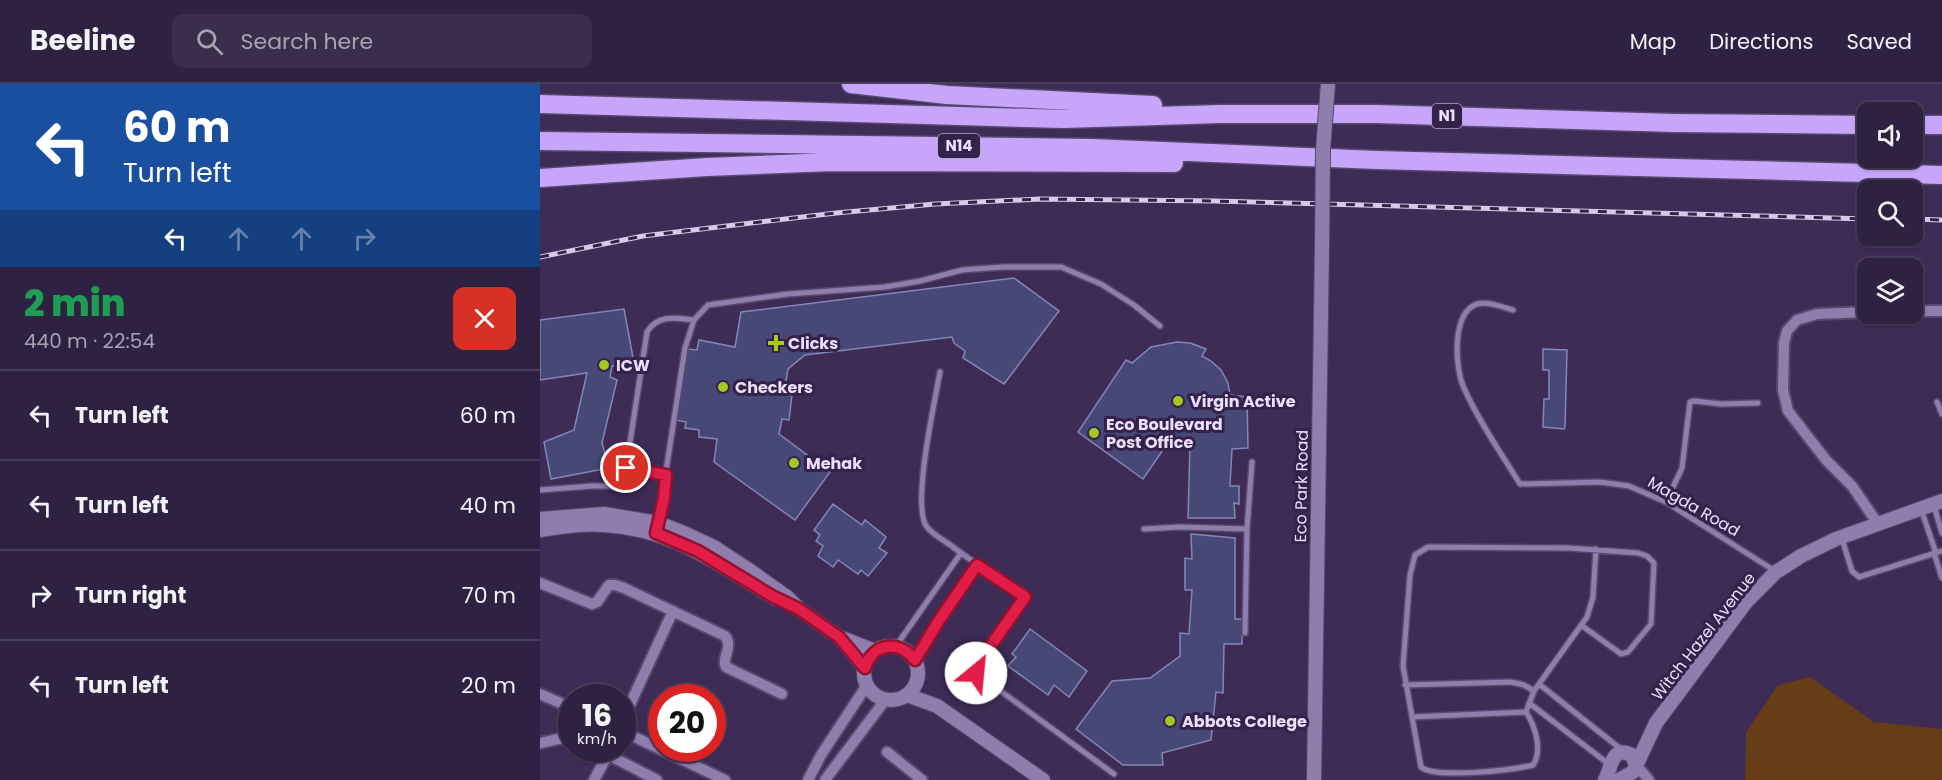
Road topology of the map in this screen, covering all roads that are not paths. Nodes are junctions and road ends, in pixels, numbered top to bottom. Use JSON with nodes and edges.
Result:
{"nodes":[{"id":1,"x":851,"y":84,"type":"edge"},
{"id":2,"x":1328,"y":84,"type":"edge"},
{"id":3,"x":540,"y":104,"type":"edge"},
{"id":4,"x":1220,"y":114,"type":"junction"},
{"id":5,"x":1857,"y":124,"type":"edge"},
{"id":6,"x":1923,"y":125,"type":"edge"},
{"id":7,"x":1942,"y":125,"type":"edge"},
{"id":8,"x":540,"y":141,"type":"edge"},
{"id":9,"x":1377,"y":160,"type":"junction"},
{"id":10,"x":1942,"y":175,"type":"edge"},
{"id":11,"x":540,"y":178,"type":"edge"},
{"id":12,"x":1513,"y":310,"type":"dead end"},
{"id":13,"x":1923,"y":311,"type":"edge"},
{"id":14,"x":1942,"y":311,"type":"edge"},
{"id":15,"x":1857,"y":312,"type":"edge"},
{"id":16,"x":694,"y":320,"type":"junction"},
{"id":17,"x":1160,"y":326,"type":"dead end"},
{"id":18,"x":940,"y":372,"type":"dead end"},
{"id":19,"x":1937,"y":402,"type":"dead end"},
{"id":20,"x":1758,"y":403,"type":"dead end"},
{"id":21,"x":1942,"y":414,"type":"edge"},
{"id":22,"x":1252,"y":462,"type":"dead end"},
{"id":23,"x":626,"y":468,"type":"junction"},
{"id":24,"x":666,"y":475,"type":"junction"},
{"id":25,"x":540,"y":490,"type":"edge"},
{"id":26,"x":1666,"y":502,"type":"junction"},
{"id":27,"x":1932,"y":505,"type":"edge"},
{"id":28,"x":540,"y":519,"type":"edge"},
{"id":29,"x":1878,"y":524,"type":"junction"},
{"id":30,"x":657,"y":528,"type":"junction"},
{"id":31,"x":1144,"y":529,"type":"dead end"},
{"id":32,"x":1247,"y":529,"type":"junction"},
{"id":33,"x":540,"y":530,"type":"edge"},
{"id":34,"x":1942,"y":533,"type":"edge"},
{"id":35,"x":1841,"y":537,"type":"junction"},
{"id":36,"x":1596,"y":549,"type":"junction"},
{"id":37,"x":1937,"y":552,"type":"edge"},
{"id":38,"x":961,"y":553,"type":"junction"},
{"id":39,"x":977,"y":565,"type":"junction"},
{"id":40,"x":1776,"y":572,"type":"junction"},
{"id":41,"x":1942,"y":578,"type":"edge"},
{"id":42,"x":540,"y":583,"type":"edge"},
{"id":43,"x":673,"y":611,"type":"junction"},
{"id":44,"x":1581,"y":625,"type":"junction"},
{"id":45,"x":1245,"y":633,"type":"dead end"},
{"id":46,"x":839,"y":637,"type":"junction"},
{"id":47,"x":896,"y":646,"type":"junction"},
{"id":48,"x":875,"y":651,"type":"junction"},
{"id":49,"x":915,"y":660,"type":"junction"},
{"id":50,"x":865,"y":668,"type":"junction"},
{"id":51,"x":918,"y":678,"type":"junction"},
{"id":52,"x":1539,"y":684,"type":"junction"},
{"id":53,"x":867,"y":685,"type":"junction"},
{"id":54,"x":1405,"y":685,"type":"junction"},
{"id":55,"x":1534,"y":691,"type":"junction"},
{"id":56,"x":636,"y":692,"type":"edge"},
{"id":57,"x":540,"y":694,"type":"edge"},
{"id":58,"x":782,"y":694,"type":"dead end"},
{"id":59,"x":907,"y":695,"type":"junction"},
{"id":60,"x":886,"y":699,"type":"junction"},
{"id":61,"x":558,"y":702,"type":"edge"},
{"id":62,"x":1529,"y":703,"type":"junction"},
{"id":63,"x":937,"y":706,"type":"junction"},
{"id":64,"x":1526,"y":712,"type":"junction"},
{"id":65,"x":1412,"y":717,"type":"junction"},
{"id":66,"x":1656,"y":723,"type":"junction"},
{"id":67,"x":636,"y":738,"type":"edge"},
{"id":68,"x":558,"y":739,"type":"edge"},
{"id":69,"x":540,"y":743,"type":"edge"},
{"id":70,"x":887,"y":752,"type":"dead end"},
{"id":71,"x":1625,"y":752,"type":"junction"},
{"id":72,"x":604,"y":762,"type":"edge"},
{"id":73,"x":626,"y":762,"type":"edge"},
{"id":74,"x":1636,"y":765,"type":"junction"},
{"id":75,"x":1611,"y":766,"type":"junction"},
{"id":76,"x":1114,"y":774,"type":"dead end"},
{"id":77,"x":1625,"y":779,"type":"edge"},
{"id":78,"x":594,"y":780,"type":"edge"},
{"id":79,"x":657,"y":780,"type":"edge"},
{"id":80,"x":724,"y":780,"type":"edge"},
{"id":81,"x":808,"y":780,"type":"edge"},
{"id":82,"x":825,"y":780,"type":"edge"},
{"id":83,"x":922,"y":780,"type":"edge"},
{"id":84,"x":1043,"y":780,"type":"edge"},
{"id":85,"x":1314,"y":780,"type":"edge"},
{"id":86,"x":1605,"y":780,"type":"edge"},
{"id":87,"x":1649,"y":780,"type":"edge"}],
"edges":[{"from":1,"to":4,"type":"highway"},
{"from":2,"to":85,"type":"street","name":"Eco Park Road","bridge":true},
{"from":3,"to":4,"type":"highway","number":"N14"},
{"from":4,"to":5,"type":"highway","number":"N1"},
{"from":6,"to":7,"type":"highway"},
{"from":8,"to":9,"type":"highway","number":"N14"},
{"from":9,"to":10,"type":"highway"},
{"from":9,"to":11,"type":"highway"},
{"from":12,"to":26,"type":"lane","name":"Magda Road"},
{"from":13,"to":14,"type":"street"},
{"from":15,"to":29,"type":"street"},
{"from":16,"to":17,"type":"lane"},
{"from":16,"to":23,"type":"lane"},
{"from":16,"to":24,"type":"lane"},
{"from":18,"to":38,"type":"lane"},
{"from":19,"to":21,"type":"lane"},
{"from":20,"to":26,"type":"lane"},
{"from":22,"to":32,"type":"lane"},
{"from":23,"to":24,"type":"lane"},
{"from":23,"to":25,"type":"lane"},
{"from":24,"to":30,"type":"lane"},
{"from":26,"to":40,"type":"lane","name":"Magda Road"},
{"from":27,"to":29,"type":"street","name":"Witch Hazel Avenue"},
{"from":27,"to":34,"type":"lane"},
{"from":27,"to":37,"type":"lane"},
{"from":28,"to":30,"type":"street"},
{"from":29,"to":35,"type":"street","name":"Witch Hazel Avenue"},
{"from":30,"to":33,"type":"street"},
{"from":30,"to":46,"type":"street"},
{"from":31,"to":32,"type":"lane"},
{"from":32,"to":45,"type":"lane"},
{"from":35,"to":37,"type":"lane"},
{"from":35,"to":40,"type":"street","name":"Witch Hazel Avenue"},
{"from":36,"to":44,"type":"lane"},
{"from":36,"to":44,"type":"lane"},
{"from":36,"to":54,"type":"lane"},
{"from":37,"to":41,"type":"lane"},
{"from":38,"to":39,"type":"lane"},
{"from":38,"to":47,"type":"lane"},
{"from":39,"to":49,"type":"lane"},
{"from":39,"to":76,"type":"lane"},
{"from":40,"to":66,"type":"street","name":"Witch Hazel Avenue"},
{"from":42,"to":43,"type":"street"},
{"from":43,"to":56,"type":"street"},
{"from":43,"to":58,"type":"street"},
{"from":44,"to":52,"type":"lane"},
{"from":46,"to":48,"type":"street"},
{"from":46,"to":50,"type":"street"},
{"from":47,"to":48,"type":"street"},
{"from":47,"to":49,"type":"street"},
{"from":48,"to":50,"type":"street"},
{"from":49,"to":51,"type":"street"},
{"from":50,"to":53,"type":"street"},
{"from":51,"to":59,"type":"street"},
{"from":51,"to":63,"type":"street"},
{"from":52,"to":55,"type":"lane"},
{"from":52,"to":71,"type":"lane"},
{"from":53,"to":60,"type":"street"},
{"from":53,"to":81,"type":"street"},
{"from":54,"to":55,"type":"lane"},
{"from":54,"to":65,"type":"lane"},
{"from":55,"to":62,"type":"lane"},
{"from":57,"to":61,"type":"street"},
{"from":59,"to":60,"type":"street"},
{"from":59,"to":63,"type":"street"},
{"from":60,"to":82,"type":"street"},
{"from":62,"to":64,"type":"lane"},
{"from":62,"to":75,"type":"lane"},
{"from":63,"to":84,"type":"street"},
{"from":64,"to":65,"type":"lane"},
{"from":64,"to":65,"type":"lane"},
{"from":66,"to":71,"type":"street","name":"Witch Hazel Avenue"},
{"from":66,"to":74,"type":"street","name":"Witch Hazel Avenue"},
{"from":67,"to":80,"type":"street"},
{"from":68,"to":69,"type":"street"},
{"from":70,"to":83,"type":"street"},
{"from":71,"to":74,"type":"street"},
{"from":71,"to":75,"type":"street"},
{"from":72,"to":78,"type":"street"},
{"from":73,"to":79,"type":"street"},
{"from":74,"to":77,"type":"street"},
{"from":74,"to":87,"type":"street"},
{"from":75,"to":77,"type":"street"},
{"from":75,"to":86,"type":"street"}]}
